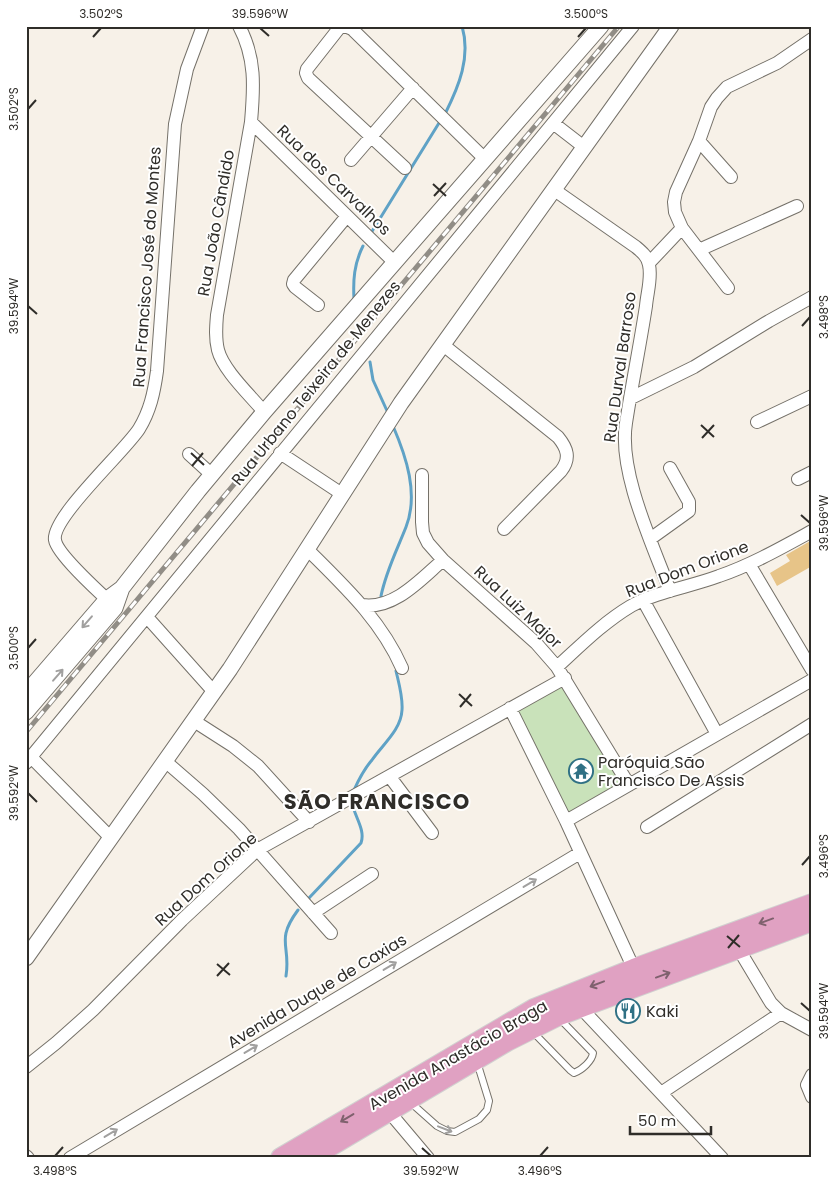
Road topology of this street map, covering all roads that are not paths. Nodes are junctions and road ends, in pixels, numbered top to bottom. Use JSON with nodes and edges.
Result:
{"nodes":[{"id":1,"x":203,"y":26,"type":"edge"},
{"id":2,"x":239,"y":26,"type":"edge"},
{"id":3,"x":602,"y":26,"type":"edge"},
{"id":4,"x":633,"y":26,"type":"edge"},
{"id":5,"x":671,"y":26,"type":"edge"},
{"id":6,"x":344,"y":27,"type":"edge"},
{"id":7,"x":812,"y":39,"type":"edge"},
{"id":8,"x":413,"y":88,"type":"junction"},
{"id":9,"x":250,"y":122,"type":"junction"},
{"id":10,"x":553,"y":123,"type":"junction"},
{"id":11,"x":370,"y":137,"type":"junction"},
{"id":12,"x":699,"y":141,"type":"junction"},
{"id":13,"x":584,"y":147,"type":"junction"},
{"id":14,"x":485,"y":159,"type":"junction"},
{"id":15,"x":351,"y":160,"type":"dead end"},
{"id":16,"x":405,"y":168,"type":"dead end"},
{"id":17,"x":731,"y":177,"type":"dead end"},
{"id":18,"x":553,"y":189,"type":"junction"},
{"id":19,"x":797,"y":206,"type":"dead end"},
{"id":20,"x":347,"y":216,"type":"junction"},
{"id":21,"x":682,"y":228,"type":"junction"},
{"id":22,"x":699,"y":250,"type":"junction"},
{"id":23,"x":394,"y":262,"type":"junction"},
{"id":24,"x":649,"y":263,"type":"junction"},
{"id":25,"x":728,"y":288,"type":"dead end"},
{"id":26,"x":812,"y":297,"type":"edge"},
{"id":27,"x":318,"y":305,"type":"dead end"},
{"id":28,"x":442,"y":344,"type":"junction"},
{"id":29,"x":812,"y":396,"type":"edge"},
{"id":30,"x":631,"y":398,"type":"junction"},
{"id":31,"x":264,"y":412,"type":"junction"},
{"id":32,"x":757,"y":422,"type":"dead end"},
{"id":33,"x":280,"y":453,"type":"junction"},
{"id":34,"x":189,"y":454,"type":"dead end"},
{"id":35,"x":670,"y":468,"type":"dead end"},
{"id":36,"x":812,"y":472,"type":"edge"},
{"id":37,"x":211,"y":474,"type":"junction"},
{"id":38,"x":422,"y":475,"type":"dead end"},
{"id":39,"x":798,"y":478,"type":"dead end"},
{"id":40,"x":342,"y":494,"type":"junction"},
{"id":41,"x":504,"y":529,"type":"dead end"},
{"id":42,"x":812,"y":531,"type":"edge"},
{"id":43,"x":650,"y":539,"type":"junction"},
{"id":44,"x":308,"y":549,"type":"junction"},
{"id":45,"x":443,"y":560,"type":"junction"},
{"id":46,"x":749,"y":564,"type":"junction"},
{"id":47,"x":670,"y":591,"type":"junction"},
{"id":48,"x":643,"y":600,"type":"junction"},
{"id":49,"x":111,"y":603,"type":"junction"},
{"id":50,"x":362,"y":605,"type":"junction"},
{"id":51,"x":147,"y":617,"type":"junction"},
{"id":52,"x":557,"y":667,"type":"junction"},
{"id":53,"x":402,"y":668,"type":"dead end"},
{"id":54,"x":812,"y":670,"type":"edge"},
{"id":55,"x":565,"y":678,"type":"junction"},
{"id":56,"x":812,"y":680,"type":"edge"},
{"id":57,"x":214,"y":692,"type":"junction"},
{"id":58,"x":26,"y":693,"type":"edge"},
{"id":59,"x":510,"y":708,"type":"junction"},
{"id":60,"x":26,"y":712,"type":"edge"},
{"id":61,"x":194,"y":721,"type":"junction"},
{"id":62,"x":812,"y":724,"type":"edge"},
{"id":63,"x":717,"y":734,"type":"junction"},
{"id":64,"x":29,"y":760,"type":"edge"},
{"id":65,"x":165,"y":761,"type":"junction"},
{"id":66,"x":390,"y":777,"type":"junction"},
{"id":67,"x":629,"y":786,"type":"junction"},
{"id":68,"x":566,"y":821,"type":"junction"},
{"id":69,"x":309,"y":822,"type":"junction"},
{"id":70,"x":647,"y":826,"type":"dead end"},
{"id":71,"x":432,"y":833,"type":"dead end"},
{"id":72,"x":110,"y":837,"type":"junction"},
{"id":73,"x":257,"y":850,"type":"junction"},
{"id":74,"x":580,"y":853,"type":"junction"},
{"id":75,"x":372,"y":874,"type":"dead end"},
{"id":76,"x":812,"y":904,"type":"edge"},
{"id":77,"x":313,"y":913,"type":"junction"},
{"id":78,"x":812,"y":921,"type":"edge"},
{"id":79,"x":331,"y":933,"type":"dead end"},
{"id":80,"x":738,"y":948,"type":"junction"},
{"id":81,"x":26,"y":958,"type":"edge"},
{"id":82,"x":634,"y":970,"type":"junction"},
{"id":83,"x":580,"y":1007,"type":"junction"},
{"id":84,"x":781,"y":1013,"type":"junction"},
{"id":85,"x":557,"y":1016,"type":"junction"},
{"id":86,"x":530,"y":1029,"type":"junction"},
{"id":87,"x":812,"y":1030,"type":"edge"},
{"id":88,"x":483,"y":1049,"type":"junction"},
{"id":89,"x":26,"y":1067,"type":"edge"},
{"id":90,"x":812,"y":1075,"type":"edge"},
{"id":91,"x":661,"y":1094,"type":"junction"},
{"id":92,"x":812,"y":1097,"type":"edge"},
{"id":93,"x":407,"y":1100,"type":"junction"},
{"id":94,"x":384,"y":1105,"type":"junction"},
{"id":95,"x":70,"y":1158,"type":"edge"},
{"id":96,"x":281,"y":1158,"type":"edge"},
{"id":97,"x":310,"y":1158,"type":"edge"},
{"id":98,"x":428,"y":1158,"type":"edge"},
{"id":99,"x":722,"y":1158,"type":"edge"}],
"edges":[{"from":1,"to":49,"type":"street","name":"Rua Francisco José do Montes"},
{"from":2,"to":9,"type":"street","name":"Rua João Cândido"},
{"from":3,"to":14,"type":"street","name":"Rua Urbano Teixeira de Menezes"},
{"from":4,"to":10,"type":"street","name":"Rua Urbano Teixeira de Menezes"},
{"from":5,"to":13,"type":"street"},
{"from":6,"to":8,"type":"street"},
{"from":6,"to":11,"type":"street"},
{"from":7,"to":12,"type":"street"},
{"from":8,"to":11,"type":"street"},
{"from":8,"to":14,"type":"street"},
{"from":9,"to":20,"type":"street","name":"Rua dos Carvalhos"},
{"from":9,"to":31,"type":"street","name":"Rua João Cândido"},
{"from":10,"to":13,"type":"street"},
{"from":10,"to":33,"type":"street","name":"Rua Urbano Teixeira de Menezes"},
{"from":11,"to":15,"type":"street"},
{"from":11,"to":16,"type":"street"},
{"from":12,"to":17,"type":"street"},
{"from":12,"to":21,"type":"street"},
{"from":13,"to":18,"type":"street"},
{"from":14,"to":23,"type":"street","name":"Rua Urbano Teixeira de Menezes"},
{"from":18,"to":24,"type":"street"},
{"from":18,"to":28,"type":"street"},
{"from":19,"to":22,"type":"street"},
{"from":20,"to":23,"type":"street","name":"Rua dos Carvalhos"},
{"from":20,"to":27,"type":"street"},
{"from":21,"to":22,"type":"street"},
{"from":21,"to":24,"type":"street"},
{"from":22,"to":25,"type":"street"},
{"from":23,"to":31,"type":"street","name":"Rua Urbano Teixeira de Menezes"},
{"from":24,"to":30,"type":"street","name":"Rua Durval Barroso"},
{"from":26,"to":30,"type":"street"},
{"from":28,"to":40,"type":"street"},
{"from":28,"to":41,"type":"street"},
{"from":29,"to":32,"type":"street"},
{"from":30,"to":43,"type":"street","name":"Rua Durval Barroso"},
{"from":31,"to":37,"type":"street","name":"Rua Urbano Teixeira de Menezes"},
{"from":33,"to":40,"type":"street"},
{"from":33,"to":51,"type":"street","name":"Rua Urbano Teixeira de Menezes"},
{"from":34,"to":37,"type":"street"},
{"from":35,"to":43,"type":"street"},
{"from":36,"to":39,"type":"street"},
{"from":37,"to":49,"type":"street","name":"Rua Urbano Teixeira de Menezes"},
{"from":38,"to":45,"type":"street","name":"Rua Luiz Major"},
{"from":40,"to":44,"type":"street"},
{"from":42,"to":46,"type":"street","name":"Rua Dom Orione"},
{"from":43,"to":47,"type":"street","name":"Rua Durval Barroso"},
{"from":44,"to":50,"type":"street"},
{"from":44,"to":57,"type":"street"},
{"from":45,"to":50,"type":"street"},
{"from":45,"to":52,"type":"street","name":"Rua Luiz Major"},
{"from":46,"to":47,"type":"street","name":"Rua Dom Orione"},
{"from":46,"to":54,"type":"street"},
{"from":47,"to":48,"type":"street","name":"Rua Dom Orione"},
{"from":48,"to":52,"type":"street","name":"Rua Dom Orione"},
{"from":48,"to":63,"type":"street"},
{"from":49,"to":58,"type":"street","name":"Rua Urbano Teixeira de Menezes","one_way":true},
{"from":60,"to":49,"type":"street","name":"Rua Urbano Teixeira de Menezes","one_way":true},
{"from":50,"to":53,"type":"street"},
{"from":51,"to":57,"type":"street"},
{"from":51,"to":64,"type":"street","name":"Rua Urbano Teixeira de Menezes"},
{"from":52,"to":55,"type":"street","name":"Rua Luiz Major"},
{"from":55,"to":59,"type":"street","name":"Rua Dom Orione"},
{"from":55,"to":67,"type":"street","name":"Rua Luiz Major"},
{"from":56,"to":63,"type":"street"},
{"from":57,"to":61,"type":"street"},
{"from":59,"to":66,"type":"street","name":"Rua Dom Orione"},
{"from":59,"to":68,"type":"street"},
{"from":61,"to":65,"type":"street"},
{"from":61,"to":69,"type":"street"},
{"from":62,"to":70,"type":"street"},
{"from":63,"to":67,"type":"street"},
{"from":64,"to":72,"type":"street"},
{"from":65,"to":72,"type":"street"},
{"from":65,"to":73,"type":"street"},
{"from":66,"to":69,"type":"street","name":"Rua Dom Orione"},
{"from":66,"to":71,"type":"street"},
{"from":67,"to":68,"type":"street"},
{"from":68,"to":74,"type":"street"},
{"from":69,"to":73,"type":"street","name":"Rua Dom Orione"},
{"from":72,"to":81,"type":"street"},
{"from":73,"to":77,"type":"street"},
{"from":73,"to":89,"type":"street","name":"Rua Dom Orione"},
{"from":74,"to":82,"type":"street"},
{"from":95,"to":74,"type":"street","name":"Avenida Duque de Caxias","one_way":true},
{"from":75,"to":77,"type":"street"},
{"from":76,"to":82,"type":"main road","name":"Avenida Anastácio Braga","one_way":true},
{"from":77,"to":79,"type":"street"},
{"from":78,"to":80,"type":"main road","name":"Avenida Anastácio Braga"},
{"from":83,"to":80,"type":"main road","name":"Avenida Anastácio Braga","one_way":true},
{"from":80,"to":84,"type":"street"},
{"from":82,"to":88,"type":"main road","name":"Avenida Anastácio Braga","one_way":true},
{"from":83,"to":85,"type":"main road","name":"Avenida Anastácio Braga"},
{"from":83,"to":91,"type":"street"},
{"from":84,"to":87,"type":"street"},
{"from":84,"to":91,"type":"street"},
{"from":85,"to":86,"type":"main road","name":"Avenida Anastácio Braga"},
{"from":85,"to":86,"type":"lane"},
{"from":86,"to":88,"type":"main road","name":"Avenida Anastácio Braga"},
{"from":88,"to":93,"type":"main road","name":"Avenida Anastácio Braga"},
{"from":93,"to":88,"type":"lane","one_way":true},
{"from":88,"to":94,"type":"main road","name":"Avenida Anastácio Braga"},
{"from":90,"to":92,"type":"street"},
{"from":91,"to":99,"type":"street"},
{"from":93,"to":94,"type":"main road","name":"Avenida Anastácio Braga"},
{"from":94,"to":96,"type":"main road","name":"Avenida Anastácio Braga","one_way":true},
{"from":94,"to":97,"type":"main road","name":"Avenida Anastácio Braga"},
{"from":94,"to":98,"type":"street"}]}
